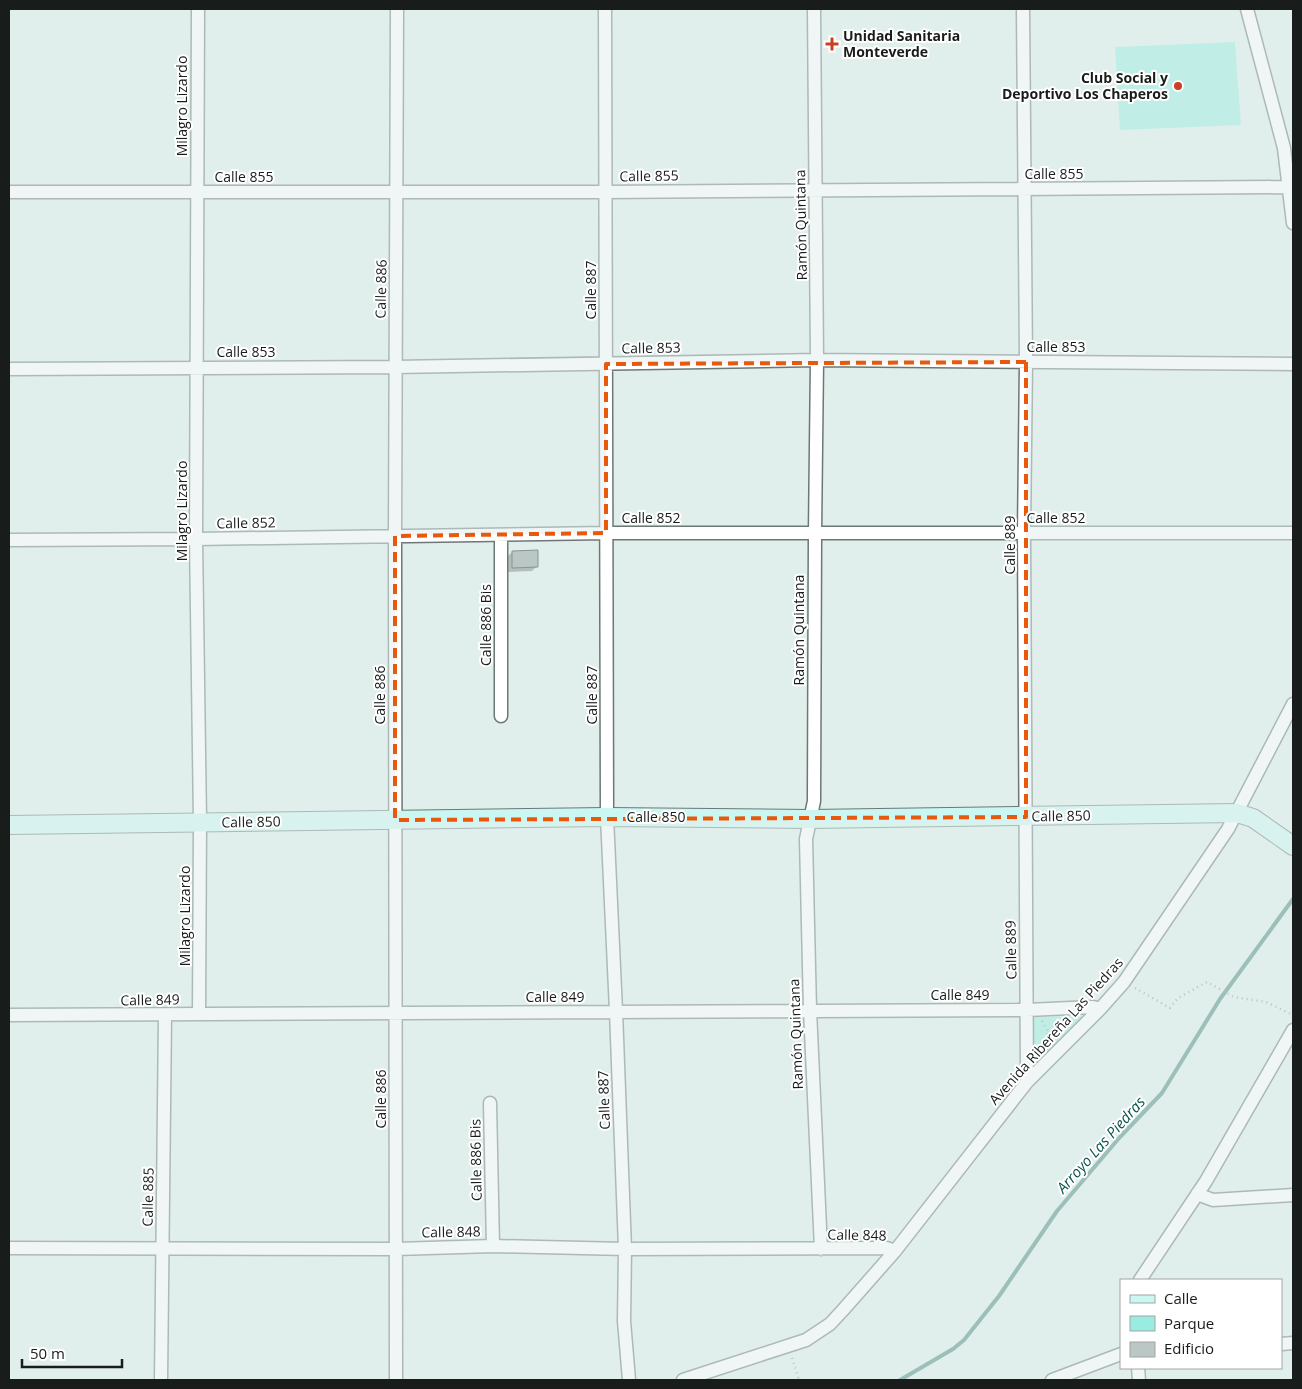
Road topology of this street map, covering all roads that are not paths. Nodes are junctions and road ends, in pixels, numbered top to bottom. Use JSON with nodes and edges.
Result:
{"nodes":[{"id":1,"x":198,"y":9,"type":"edge"},
{"id":2,"x":397,"y":9,"type":"edge"},
{"id":3,"x":605,"y":9,"type":"edge"},
{"id":4,"x":814,"y":9,"type":"edge"},
{"id":5,"x":1023,"y":9,"type":"edge"},
{"id":6,"x":1247,"y":9,"type":"edge"},
{"id":7,"x":1289,"y":187,"type":"junction"},
{"id":8,"x":1024,"y":189,"type":"junction"},
{"id":9,"x":815,"y":190,"type":"junction"},
{"id":10,"x":397,"y":191,"type":"junction"},
{"id":11,"x":9,"y":192,"type":"edge"},
{"id":12,"x":197,"y":192,"type":"junction"},
{"id":13,"x":605,"y":192,"type":"junction"},
{"id":14,"x":1293,"y":222,"type":"edge"},
{"id":15,"x":817,"y":360,"type":"junction"},
{"id":16,"x":1026,"y":362,"type":"junction"},
{"id":17,"x":606,"y":364,"type":"junction"},
{"id":18,"x":1293,"y":364,"type":"edge"},
{"id":19,"x":395,"y":367,"type":"junction"},
{"id":20,"x":197,"y":368,"type":"junction"},
{"id":21,"x":9,"y":369,"type":"edge"},
{"id":22,"x":606,"y":533,"type":"junction"},
{"id":23,"x":1024,"y":533,"type":"junction"},
{"id":24,"x":1293,"y":533,"type":"edge"},
{"id":25,"x":814,"y":534,"type":"junction"},
{"id":26,"x":501,"y":535,"type":"junction"},
{"id":27,"x":394,"y":536,"type":"junction"},
{"id":28,"x":196,"y":539,"type":"junction"},
{"id":29,"x":9,"y":540,"type":"edge"},
{"id":30,"x":1293,"y":704,"type":"edge"},
{"id":31,"x":501,"y":716,"type":"dead end"},
{"id":32,"x":1237,"y":813,"type":"junction"},
{"id":33,"x":607,"y":817,"type":"junction"},
{"id":34,"x":1026,"y":817,"type":"junction"},
{"id":35,"x":810,"y":819,"type":"junction"},
{"id":36,"x":396,"y":820,"type":"junction"},
{"id":37,"x":200,"y":822,"type":"junction"},
{"id":38,"x":9,"y":825,"type":"edge"},
{"id":39,"x":1291,"y":845,"type":"edge"},
{"id":40,"x":1100,"y":1009,"type":"junction"},
{"id":41,"x":810,"y":1010,"type":"junction"},
{"id":42,"x":1027,"y":1010,"type":"junction"},
{"id":43,"x":616,"y":1011,"type":"junction"},
{"id":44,"x":396,"y":1013,"type":"junction"},
{"id":45,"x":200,"y":1014,"type":"junction"},
{"id":46,"x":9,"y":1015,"type":"edge"},
{"id":47,"x":165,"y":1015,"type":"junction"},
{"id":48,"x":1293,"y":1033,"type":"edge"},
{"id":49,"x":1027,"y":1082,"type":"junction"},
{"id":50,"x":490,"y":1103,"type":"dead end"},
{"id":51,"x":1197,"y":1194,"type":"junction"},
{"id":52,"x":1293,"y":1195,"type":"edge"},
{"id":53,"x":493,"y":1246,"type":"junction"},
{"id":54,"x":9,"y":1248,"type":"edge"},
{"id":55,"x":162,"y":1248,"type":"junction"},
{"id":56,"x":396,"y":1249,"type":"junction"},
{"id":57,"x":625,"y":1249,"type":"junction"},
{"id":58,"x":821,"y":1249,"type":"junction"},
{"id":59,"x":894,"y":1250,"type":"junction"},
{"id":60,"x":1141,"y":1279,"type":"edge"},
{"id":61,"x":1120,"y":1354,"type":"edge"},
{"id":62,"x":161,"y":1380,"type":"edge"},
{"id":63,"x":396,"y":1380,"type":"edge"},
{"id":64,"x":629,"y":1380,"type":"edge"},
{"id":65,"x":683,"y":1380,"type":"edge"},
{"id":66,"x":1052,"y":1380,"type":"edge"}],
"edges":[{"from":1,"to":12,"type":"street","name":"Milagro Lizardo"},
{"from":2,"to":10,"type":"street","name":"Calle 886"},
{"from":3,"to":13,"type":"street","name":"Calle 887"},
{"from":4,"to":9,"type":"street","name":"Ramón Quintana"},
{"from":5,"to":8,"type":"street","name":"Calle 889"},
{"from":6,"to":7,"type":"street"},
{"from":7,"to":8,"type":"street","name":"Calle 855"},
{"from":7,"to":14,"type":"street"},
{"from":8,"to":9,"type":"street","name":"Calle 855"},
{"from":8,"to":16,"type":"street","name":"Calle 889"},
{"from":9,"to":13,"type":"street","name":"Calle 855"},
{"from":9,"to":15,"type":"street","name":"Ramón Quintana"},
{"from":10,"to":12,"type":"street","name":"Calle 855"},
{"from":10,"to":13,"type":"street","name":"Calle 855"},
{"from":10,"to":19,"type":"street","name":"Calle 886"},
{"from":11,"to":12,"type":"street","name":"Calle 855"},
{"from":12,"to":20,"type":"street","name":"Milagro Lizardo"},
{"from":13,"to":17,"type":"street","name":"Calle 887"},
{"from":15,"to":16,"type":"street","name":"Calle 853"},
{"from":15,"to":17,"type":"street","name":"Calle 853"},
{"from":15,"to":25,"type":"street","name":"Ramón Quintana"},
{"from":16,"to":18,"type":"street","name":"Calle 853"},
{"from":16,"to":23,"type":"street","name":"Calle 889"},
{"from":17,"to":19,"type":"street","name":"Calle 853"},
{"from":17,"to":22,"type":"street","name":"Calle 887"},
{"from":19,"to":20,"type":"street","name":"Calle 853"},
{"from":19,"to":27,"type":"street","name":"Calle 886"},
{"from":20,"to":21,"type":"street","name":"Calle 853"},
{"from":20,"to":28,"type":"street","name":"Milagro Lizardo"},
{"from":22,"to":25,"type":"street","name":"Calle 852"},
{"from":22,"to":26,"type":"street","name":"Calle 852"},
{"from":22,"to":33,"type":"street","name":"Calle 887"},
{"from":23,"to":24,"type":"street","name":"Calle 852"},
{"from":23,"to":25,"type":"street","name":"Calle 852"},
{"from":23,"to":34,"type":"street","name":"Calle 889"},
{"from":25,"to":35,"type":"street","name":"Ramón Quintana"},
{"from":26,"to":27,"type":"street","name":"Calle 852"},
{"from":26,"to":31,"type":"street","name":"Calle 886 Bis"},
{"from":27,"to":28,"type":"street","name":"Calle 852"},
{"from":27,"to":36,"type":"street","name":"Calle 886"},
{"from":28,"to":29,"type":"street","name":"Calle 852"},
{"from":28,"to":37,"type":"street","name":"Milagro Lizardo"},
{"from":30,"to":32,"type":"street","name":"Avenida Ribereña Las Piedras"},
{"from":32,"to":34,"type":"main road","name":"Calle 850"},
{"from":32,"to":39,"type":"main road","name":"Calle 850"},
{"from":32,"to":40,"type":"street","name":"Avenida Ribereña Las Piedras"},
{"from":33,"to":35,"type":"main road","name":"Calle 850"},
{"from":33,"to":36,"type":"main road","name":"Calle 850"},
{"from":33,"to":43,"type":"street","name":"Calle 887"},
{"from":34,"to":35,"type":"main road","name":"Calle 850"},
{"from":34,"to":42,"type":"street","name":"Calle 889"},
{"from":35,"to":41,"type":"street","name":"Ramón Quintana"},
{"from":36,"to":37,"type":"main road","name":"Calle 850"},
{"from":36,"to":44,"type":"street","name":"Calle 886"},
{"from":37,"to":38,"type":"main road","name":"Calle 850"},
{"from":37,"to":45,"type":"street","name":"Milagro Lizardo"},
{"from":40,"to":42,"type":"street","name":"Calle 849"},
{"from":40,"to":49,"type":"street","name":"Avenida Ribereña Las Piedras"},
{"from":41,"to":42,"type":"street","name":"Calle 849"},
{"from":41,"to":43,"type":"street","name":"Calle 849"},
{"from":41,"to":58,"type":"street","name":"Ramón Quintana"},
{"from":42,"to":49,"type":"street","name":"Calle 889"},
{"from":43,"to":44,"type":"street","name":"Calle 849"},
{"from":43,"to":57,"type":"street","name":"Calle 887"},
{"from":44,"to":45,"type":"street","name":"Calle 849"},
{"from":44,"to":56,"type":"street","name":"Calle 886"},
{"from":45,"to":47,"type":"street","name":"Calle 849"},
{"from":46,"to":47,"type":"street","name":"Calle 849"},
{"from":47,"to":55,"type":"street","name":"Calle 885"},
{"from":48,"to":51,"type":"street"},
{"from":49,"to":59,"type":"street","name":"Avenida Ribereña Las Piedras"},
{"from":50,"to":53,"type":"street","name":"Calle 886 Bis"},
{"from":51,"to":52,"type":"street"},
{"from":51,"to":60,"type":"street"},
{"from":53,"to":56,"type":"street","name":"Calle 848"},
{"from":53,"to":57,"type":"street","name":"Calle 848"},
{"from":54,"to":55,"type":"street","name":"Calle 848"},
{"from":55,"to":56,"type":"street","name":"Calle 848"},
{"from":55,"to":62,"type":"street","name":"Calle 885"},
{"from":56,"to":63,"type":"street","name":"Calle 886"},
{"from":57,"to":58,"type":"street","name":"Calle 848"},
{"from":57,"to":64,"type":"street","name":"Calle 887"},
{"from":58,"to":59,"type":"street","name":"Calle 848"},
{"from":59,"to":65,"type":"street","name":"Avenida Ribereña Las Piedras"},
{"from":61,"to":66,"type":"street"}]}
